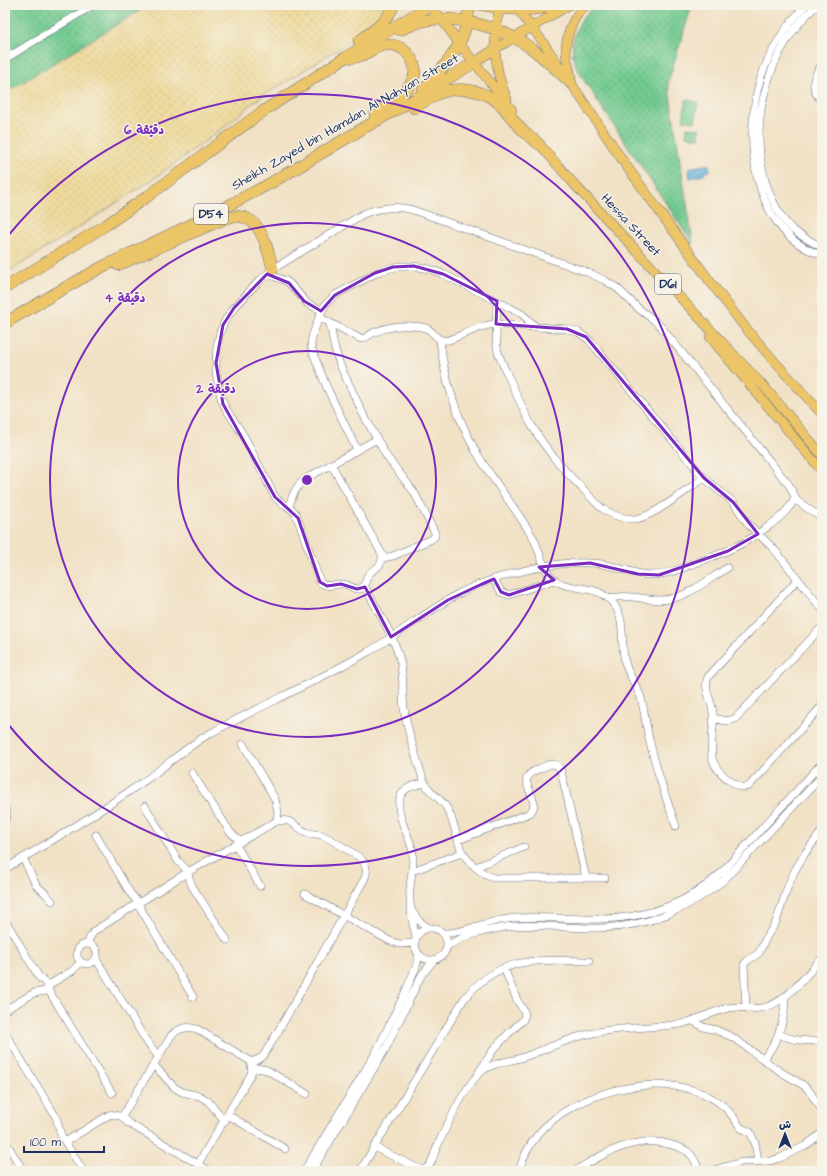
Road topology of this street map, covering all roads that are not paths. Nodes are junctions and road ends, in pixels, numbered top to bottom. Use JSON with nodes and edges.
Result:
{"nodes":[{"id":1,"x":93,"y":5,"type":"edge"},
{"id":2,"x":394,"y":5,"type":"edge"},
{"id":3,"x":431,"y":5,"type":"edge"},
{"id":4,"x":470,"y":5,"type":"edge"},
{"id":5,"x":479,"y":5,"type":"edge"},
{"id":6,"x":560,"y":5,"type":"edge"},
{"id":7,"x":568,"y":5,"type":"edge"},
{"id":8,"x":586,"y":5,"type":"edge"},
{"id":9,"x":806,"y":5,"type":"edge"},
{"id":10,"x":817,"y":5,"type":"edge"},
{"id":11,"x":500,"y":7,"type":"edge"},
{"id":12,"x":517,"y":8,"type":"edge"},
{"id":13,"x":442,"y":20,"type":"junction"},
{"id":14,"x":467,"y":22,"type":"junction"},
{"id":15,"x":532,"y":27,"type":"junction"},
{"id":16,"x":495,"y":29,"type":"junction"},
{"id":17,"x":514,"y":37,"type":"junction"},
{"id":18,"x":370,"y":42,"type":"junction"},
{"id":19,"x":459,"y":43,"type":"junction"},
{"id":20,"x":495,"y":49,"type":"junction"},
{"id":21,"x":346,"y":56,"type":"junction"},
{"id":22,"x":5,"y":59,"type":"edge"},
{"id":23,"x":475,"y":62,"type":"junction"},
{"id":24,"x":822,"y":66,"type":"edge"},
{"id":25,"x":571,"y":82,"type":"junction"},
{"id":26,"x":822,"y":93,"type":"edge"},
{"id":27,"x":415,"y":99,"type":"junction"},
{"id":28,"x":822,"y":101,"type":"edge"},
{"id":29,"x":513,"y":113,"type":"junction"},
{"id":30,"x":362,"y":129,"type":"junction"},
{"id":31,"x":539,"y":144,"type":"junction"},
{"id":32,"x":822,"y":247,"type":"edge"},
{"id":33,"x":822,"y":255,"type":"edge"},
{"id":34,"x":102,"y":267,"type":"junction"},
{"id":35,"x":270,"y":271,"type":"junction"},
{"id":36,"x":656,"y":271,"type":"junction"},
{"id":37,"x":5,"y":288,"type":"edge"},
{"id":38,"x":497,"y":301,"type":"junction"},
{"id":39,"x":320,"y":314,"type":"junction"},
{"id":40,"x":5,"y":323,"type":"edge"},
{"id":41,"x":330,"y":323,"type":"junction"},
{"id":42,"x":496,"y":324,"type":"junction"},
{"id":43,"x":535,"y":326,"type":"junction"},
{"id":44,"x":440,"y":340,"type":"junction"},
{"id":45,"x":822,"y":414,"type":"edge"},
{"id":46,"x":377,"y":439,"type":"junction"},
{"id":47,"x":356,"y":450,"type":"junction"},
{"id":48,"x":822,"y":454,"type":"edge"},
{"id":49,"x":331,"y":464,"type":"junction"},
{"id":50,"x":822,"y":471,"type":"edge"},
{"id":51,"x":704,"y":478,"type":"junction"},
{"id":52,"x":795,"y":498,"type":"junction"},
{"id":53,"x":289,"y":507,"type":"junction"},
{"id":54,"x":822,"y":518,"type":"edge"},
{"id":55,"x":758,"y":534,"type":"junction"},
{"id":56,"x":382,"y":558,"type":"junction"},
{"id":57,"x":544,"y":566,"type":"junction"},
{"id":58,"x":727,"y":568,"type":"dead end"},
{"id":59,"x":494,"y":579,"type":"junction"},
{"id":60,"x":798,"y":579,"type":"junction"},
{"id":61,"x":554,"y":580,"type":"junction"},
{"id":62,"x":364,"y":585,"type":"junction"},
{"id":63,"x":609,"y":599,"type":"junction"},
{"id":64,"x":822,"y":609,"type":"edge"},
{"id":65,"x":822,"y":627,"type":"edge"},
{"id":66,"x":391,"y":637,"type":"junction"},
{"id":67,"x":822,"y":706,"type":"edge"},
{"id":68,"x":713,"y":718,"type":"junction"},
{"id":69,"x":244,"y":744,"type":"dead end"},
{"id":70,"x":822,"y":763,"type":"edge"},
{"id":71,"x":192,"y":772,"type":"dead end"},
{"id":72,"x":822,"y":776,"type":"edge"},
{"id":73,"x":425,"y":783,"type":"junction"},
{"id":74,"x":145,"y":806,"type":"dead end"},
{"id":75,"x":5,"y":808,"type":"edge"},
{"id":76,"x":5,"y":820,"type":"edge"},
{"id":77,"x":277,"y":821,"type":"junction"},
{"id":78,"x":676,"y":826,"type":"dead end"},
{"id":79,"x":822,"y":831,"type":"edge"},
{"id":80,"x":96,"y":835,"type":"dead end"},
{"id":81,"x":458,"y":840,"type":"junction"},
{"id":82,"x":238,"y":843,"type":"junction"},
{"id":83,"x":524,"y":847,"type":"dead end"},
{"id":84,"x":462,"y":853,"type":"junction"},
{"id":85,"x":23,"y":858,"type":"junction"},
{"id":86,"x":476,"y":867,"type":"junction"},
{"id":87,"x":5,"y":869,"type":"edge"},
{"id":88,"x":412,"y":871,"type":"junction"},
{"id":89,"x":188,"y":872,"type":"junction"},
{"id":90,"x":586,"y":878,"type":"junction"},
{"id":91,"x":605,"y":878,"type":"dead end"},
{"id":92,"x":260,"y":886,"type":"dead end"},
{"id":93,"x":305,"y":894,"type":"dead end"},
{"id":94,"x":52,"y":901,"type":"dead end"},
{"id":95,"x":138,"y":903,"type":"junction"},
{"id":96,"x":412,"y":911,"type":"junction"},
{"id":97,"x":344,"y":915,"type":"junction"},
{"id":98,"x":5,"y":920,"type":"edge"},
{"id":99,"x":429,"y":928,"type":"junction"},
{"id":100,"x":444,"y":933,"type":"junction"},
{"id":101,"x":227,"y":940,"type":"dead end"},
{"id":102,"x":416,"y":940,"type":"junction"},
{"id":103,"x":88,"y":944,"type":"junction"},
{"id":104,"x":448,"y":946,"type":"junction"},
{"id":105,"x":419,"y":954,"type":"junction"},
{"id":106,"x":822,"y":958,"type":"edge"},
{"id":107,"x":96,"y":959,"type":"junction"},
{"id":108,"x":434,"y":960,"type":"junction"},
{"id":109,"x":589,"y":961,"type":"dead end"},
{"id":110,"x":81,"y":962,"type":"junction"},
{"id":111,"x":504,"y":968,"type":"junction"},
{"id":112,"x":48,"y":988,"type":"junction"},
{"id":113,"x":193,"y":997,"type":"dead end"},
{"id":114,"x":785,"y":998,"type":"junction"},
{"id":115,"x":746,"y":1007,"type":"junction"},
{"id":116,"x":5,"y":1010,"type":"edge"},
{"id":117,"x":693,"y":1021,"type":"junction"},
{"id":118,"x":5,"y":1033,"type":"edge"},
{"id":119,"x":778,"y":1034,"type":"junction"},
{"id":120,"x":822,"y":1041,"type":"edge"},
{"id":121,"x":159,"y":1056,"type":"junction"},
{"id":122,"x":764,"y":1060,"type":"junction"},
{"id":123,"x":252,"y":1064,"type":"junction"},
{"id":124,"x":154,"y":1065,"type":"junction"},
{"id":125,"x":477,"y":1076,"type":"junction"},
{"id":126,"x":112,"y":1093,"type":"dead end"},
{"id":127,"x":307,"y":1094,"type":"dead end"},
{"id":128,"x":822,"y":1110,"type":"edge"},
{"id":129,"x":121,"y":1116,"type":"junction"},
{"id":130,"x":226,"y":1118,"type":"junction"},
{"id":131,"x":822,"y":1133,"type":"edge"},
{"id":132,"x":5,"y":1141,"type":"edge"},
{"id":133,"x":65,"y":1142,"type":"junction"},
{"id":134,"x":374,"y":1147,"type":"junction"},
{"id":135,"x":285,"y":1149,"type":"dead end"},
{"id":136,"x":758,"y":1161,"type":"junction"},
{"id":137,"x":198,"y":1164,"type":"junction"},
{"id":138,"x":428,"y":1170,"type":"edge"},
{"id":139,"x":16,"y":1171,"type":"edge"},
{"id":140,"x":83,"y":1171,"type":"edge"},
{"id":141,"x":210,"y":1171,"type":"edge"},
{"id":142,"x":304,"y":1171,"type":"edge"},
{"id":143,"x":312,"y":1171,"type":"edge"},
{"id":144,"x":360,"y":1171,"type":"edge"},
{"id":145,"x":518,"y":1171,"type":"edge"},
{"id":146,"x":575,"y":1171,"type":"edge"},
{"id":147,"x":699,"y":1171,"type":"edge"},
{"id":148,"x":710,"y":1171,"type":"edge"}],
"edges":[{"from":1,"to":22,"type":"street"},
{"from":2,"to":21,"type":"highway"},
{"from":3,"to":13,"type":"main road","name":"Hessa Street","number":"D61"},
{"from":3,"to":18,"type":"highway"},
{"from":4,"to":14,"type":"highway"},
{"from":5,"to":11,"type":"main road"},
{"from":6,"to":12,"type":"main road"},
{"from":7,"to":15,"type":"main road","name":"Sheikh Zayed bin Hamdan Al Nahyan Street","number":"D54"},
{"from":8,"to":25,"type":"main road"},
{"from":9,"to":33,"type":"street"},
{"from":10,"to":32,"type":"street"},
{"from":11,"to":12,"type":"main road"},
{"from":11,"to":16,"type":"main road"},
{"from":12,"to":15,"type":"main road","name":"Hessa Street","number":"D61"},
{"from":13,"to":14,"type":"highway"},
{"from":13,"to":18,"type":"highway"},
{"from":13,"to":19,"type":"main road","name":"Hessa Street","number":"D61"},
{"from":14,"to":16,"type":"highway"},
{"from":14,"to":19,"type":"highway"},
{"from":15,"to":17,"type":"main road","name":"Sheikh Zayed bin Hamdan Al Nahyan Street","number":"D54"},
{"from":15,"to":25,"type":"main road","name":"Hessa Street","number":"D61"},
{"from":16,"to":17,"type":"highway"},
{"from":16,"to":20,"type":"main road"},
{"from":17,"to":20,"type":"main road","name":"Sheikh Zayed bin Hamdan Al Nahyan Street","number":"D54"},
{"from":17,"to":25,"type":"highway"},
{"from":18,"to":21,"type":"highway"},
{"from":19,"to":23,"type":"main road","name":"Hessa Street","number":"D61"},
{"from":19,"to":27,"type":"highway"},
{"from":20,"to":23,"type":"main road","name":"Sheikh Zayed bin Hamdan Al Nahyan Street","number":"D54"},
{"from":20,"to":29,"type":"main road"},
{"from":21,"to":30,"type":"highway"},
{"from":21,"to":37,"type":"highway"},
{"from":23,"to":27,"type":"highway","name":"Sheikh Zayed bin Hamdan Al Nahyan Street","number":"D54"},
{"from":23,"to":29,"type":"main road","name":"Hessa Street","number":"D61"},
{"from":24,"to":26,"type":"street"},
{"from":24,"to":28,"type":"street"},
{"from":25,"to":45,"type":"main road","name":"Hessa Street","number":"D61"},
{"from":27,"to":30,"type":"highway","name":"Sheikh Zayed bin Hamdan Al Nahyan Street","number":"D54"},
{"from":29,"to":31,"type":"main road","name":"Hessa Street","number":"D61"},
{"from":30,"to":31,"type":"highway"},
{"from":30,"to":34,"type":"highway","name":"Sheikh Zayed bin Hamdan Al Nahyan Street","number":"D54"},
{"from":31,"to":36,"type":"main road","name":"Hessa Street","number":"D61"},
{"from":34,"to":35,"type":"highway"},
{"from":34,"to":40,"type":"highway","name":"Sheikh Zayed bin Hamdan Al Nahyan Street","number":"D54"},
{"from":35,"to":39,"type":"street"},
{"from":35,"to":52,"type":"street"},
{"from":35,"to":53,"type":"street"},
{"from":36,"to":48,"type":"main road","name":"Hessa Street","number":"D61"},
{"from":36,"to":50,"type":"main road"},
{"from":38,"to":39,"type":"street"},
{"from":38,"to":42,"type":"street"},
{"from":38,"to":43,"type":"street"},
{"from":39,"to":41,"type":"street"},
{"from":39,"to":47,"type":"street"},
{"from":41,"to":44,"type":"street"},
{"from":41,"to":46,"type":"street"},
{"from":42,"to":43,"type":"street"},
{"from":42,"to":44,"type":"street"},
{"from":42,"to":51,"type":"street"},
{"from":43,"to":51,"type":"street"},
{"from":44,"to":57,"type":"street"},
{"from":46,"to":47,"type":"street"},
{"from":46,"to":56,"type":"street"},
{"from":47,"to":49,"type":"street"},
{"from":49,"to":53,"type":"street"},
{"from":49,"to":56,"type":"street"},
{"from":51,"to":55,"type":"street"},
{"from":52,"to":54,"type":"street"},
{"from":52,"to":55,"type":"street"},
{"from":53,"to":62,"type":"street"},
{"from":55,"to":57,"type":"street"},
{"from":55,"to":60,"type":"street"},
{"from":56,"to":62,"type":"street"},
{"from":57,"to":59,"type":"street"},
{"from":57,"to":61,"type":"street"},
{"from":58,"to":63,"type":"street"},
{"from":59,"to":61,"type":"street"},
{"from":59,"to":66,"type":"street"},
{"from":60,"to":64,"type":"street"},
{"from":60,"to":68,"type":"street"},
{"from":61,"to":63,"type":"street"},
{"from":62,"to":66,"type":"street"},
{"from":63,"to":78,"type":"street"},
{"from":65,"to":68,"type":"street"},
{"from":66,"to":73,"type":"street"},
{"from":66,"to":85,"type":"street"},
{"from":67,"to":68,"type":"street"},
{"from":69,"to":77,"type":"street"},
{"from":70,"to":100,"type":"street"},
{"from":71,"to":82,"type":"street"},
{"from":72,"to":104,"type":"street"},
{"from":73,"to":81,"type":"street"},
{"from":73,"to":88,"type":"street"},
{"from":74,"to":89,"type":"street"},
{"from":75,"to":76,"type":"street"},
{"from":77,"to":82,"type":"street"},
{"from":77,"to":97,"type":"street"},
{"from":79,"to":115,"type":"street"},
{"from":80,"to":95,"type":"street"},
{"from":81,"to":84,"type":"street"},
{"from":81,"to":90,"type":"street"},
{"from":82,"to":89,"type":"street"},
{"from":82,"to":92,"type":"street"},
{"from":83,"to":86,"type":"street"},
{"from":84,"to":86,"type":"street"},
{"from":84,"to":88,"type":"street"},
{"from":85,"to":87,"type":"street"},
{"from":85,"to":94,"type":"street"},
{"from":86,"to":90,"type":"street"},
{"from":88,"to":96,"type":"street"},
{"from":89,"to":95,"type":"street"},
{"from":89,"to":101,"type":"street"},
{"from":90,"to":91,"type":"street"},
{"from":93,"to":97,"type":"street"},
{"from":95,"to":103,"type":"street"},
{"from":95,"to":113,"type":"street"},
{"from":96,"to":99,"type":"street"},
{"from":96,"to":102,"type":"street"},
{"from":97,"to":102,"type":"street"},
{"from":97,"to":123,"type":"street"},
{"from":98,"to":112,"type":"street"},
{"from":99,"to":100,"type":"street"},
{"from":99,"to":102,"type":"street"},
{"from":100,"to":104,"type":"street"},
{"from":102,"to":105,"type":"street"},
{"from":103,"to":107,"type":"street"},
{"from":103,"to":110,"type":"street"},
{"from":104,"to":108,"type":"street"},
{"from":105,"to":108,"type":"street"},
{"from":105,"to":142,"type":"street"},
{"from":106,"to":114,"type":"street"},
{"from":107,"to":110,"type":"street"},
{"from":107,"to":121,"type":"street"},
{"from":108,"to":143,"type":"street"},
{"from":109,"to":111,"type":"street"},
{"from":110,"to":112,"type":"street"},
{"from":111,"to":125,"type":"street"},
{"from":111,"to":134,"type":"street"},
{"from":112,"to":116,"type":"street"},
{"from":112,"to":126,"type":"street"},
{"from":114,"to":115,"type":"street"},
{"from":114,"to":119,"type":"street"},
{"from":115,"to":117,"type":"street"},
{"from":117,"to":122,"type":"street"},
{"from":117,"to":125,"type":"street"},
{"from":118,"to":133,"type":"street"},
{"from":119,"to":120,"type":"street"},
{"from":119,"to":122,"type":"street"},
{"from":121,"to":123,"type":"street"},
{"from":121,"to":124,"type":"street"},
{"from":122,"to":128,"type":"street"},
{"from":123,"to":127,"type":"street"},
{"from":123,"to":130,"type":"street"},
{"from":124,"to":129,"type":"street"},
{"from":124,"to":130,"type":"street"},
{"from":125,"to":138,"type":"street"},
{"from":129,"to":133,"type":"street"},
{"from":129,"to":137,"type":"street"},
{"from":130,"to":135,"type":"street"},
{"from":130,"to":137,"type":"street"},
{"from":131,"to":136,"type":"street"},
{"from":132,"to":139,"type":"street"},
{"from":133,"to":140,"type":"street"},
{"from":134,"to":138,"type":"street"},
{"from":134,"to":144,"type":"street"},
{"from":136,"to":145,"type":"street"},
{"from":136,"to":148,"type":"street"},
{"from":137,"to":141,"type":"street"},
{"from":146,"to":147,"type":"street"}]}
